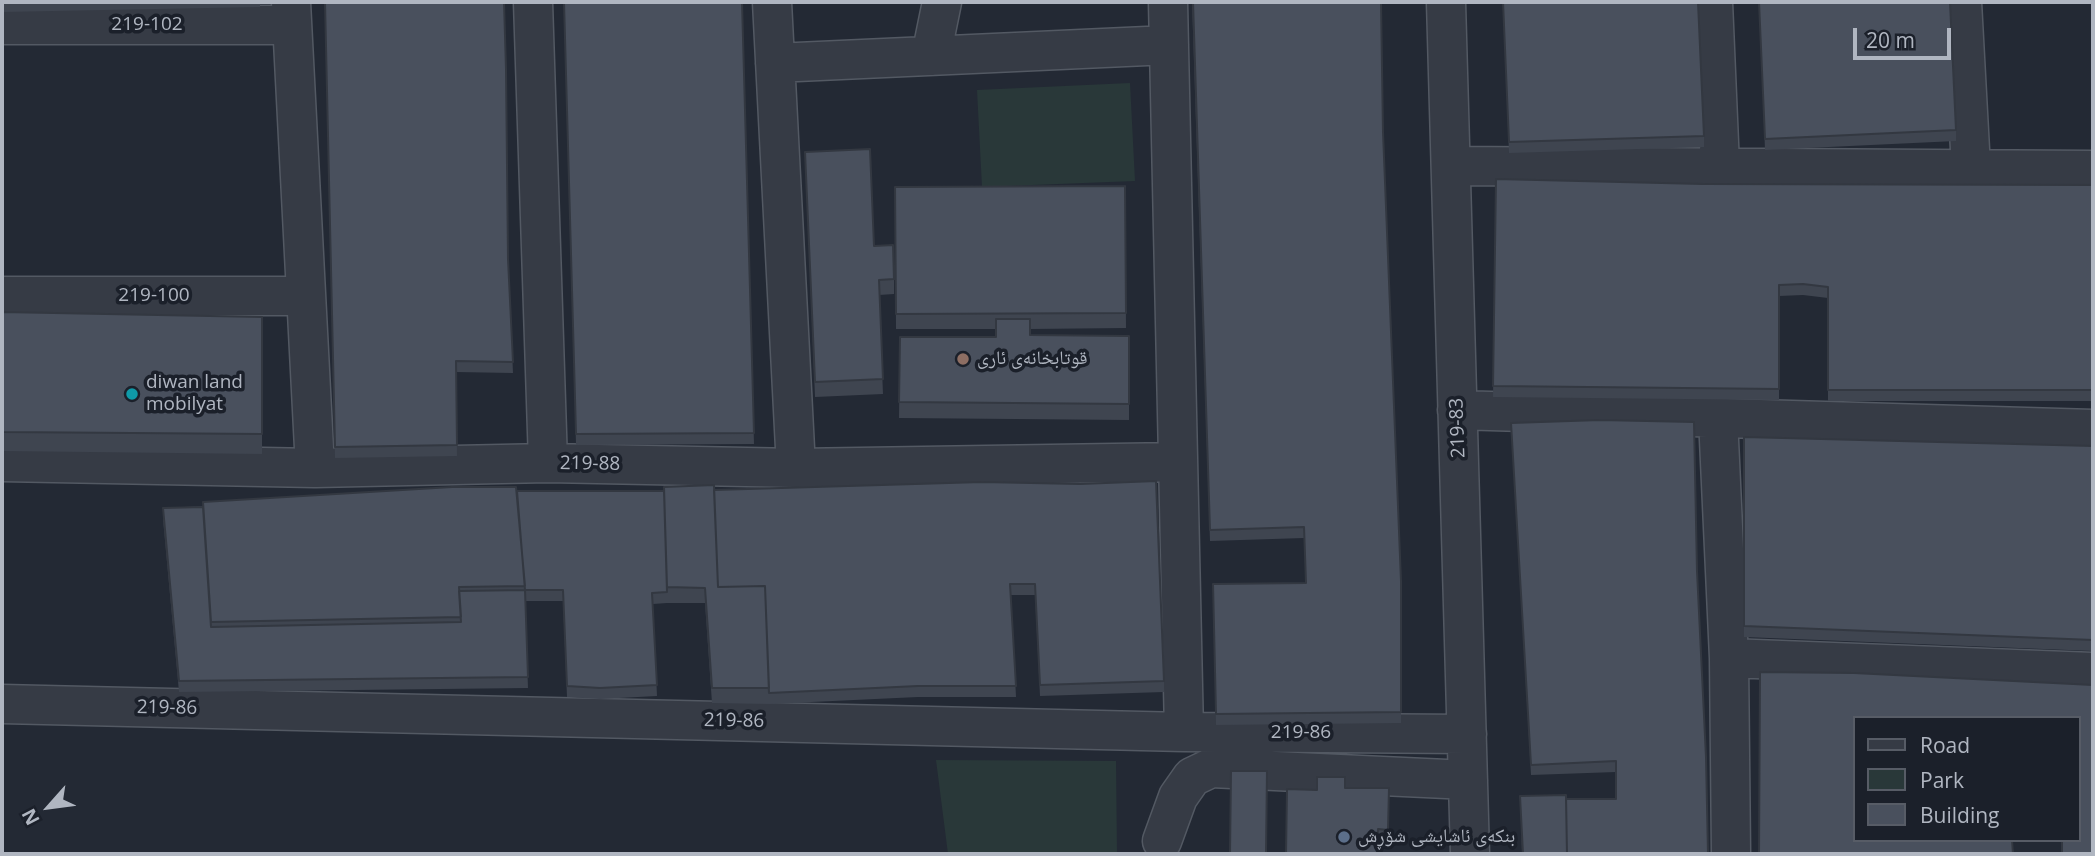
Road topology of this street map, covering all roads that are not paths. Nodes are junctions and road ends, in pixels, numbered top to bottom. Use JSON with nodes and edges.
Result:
{"nodes":[{"id":1,"x":533,"y":2,"type":"edge"},
{"id":2,"x":772,"y":2,"type":"edge"},
{"id":3,"x":942,"y":2,"type":"edge"},
{"id":4,"x":1168,"y":2,"type":"edge"},
{"id":5,"x":1446,"y":2,"type":"edge"},
{"id":6,"x":1713,"y":2,"type":"edge"},
{"id":7,"x":1962,"y":2,"type":"edge"},
{"id":8,"x":291,"y":14,"type":"edge"},
{"id":9,"x":2,"y":25,"type":"edge"},
{"id":10,"x":1169,"y":46,"type":"junction"},
{"id":11,"x":931,"y":56,"type":"junction"},
{"id":12,"x":775,"y":63,"type":"junction"},
{"id":13,"x":1451,"y":166,"type":"junction"},
{"id":14,"x":1720,"y":166,"type":"junction"},
{"id":15,"x":1972,"y":168,"type":"junction"},
{"id":16,"x":2093,"y":170,"type":"edge"},
{"id":17,"x":2,"y":296,"type":"edge"},
{"id":18,"x":306,"y":296,"type":"junction"},
{"id":19,"x":1457,"y":410,"type":"junction"},
{"id":20,"x":1718,"y":418,"type":"junction"},
{"id":21,"x":2093,"y":429,"type":"edge"},
{"id":22,"x":2,"y":462,"type":"edge"},
{"id":23,"x":1178,"y":462,"type":"junction"},
{"id":24,"x":548,"y":463,"type":"junction"},
{"id":25,"x":315,"y":468,"type":"junction"},
{"id":26,"x":796,"y":468,"type":"junction"},
{"id":27,"x":1729,"y":658,"type":"junction"},
{"id":28,"x":2093,"y":672,"type":"edge"},
{"id":29,"x":2,"y":704,"type":"edge"},
{"id":30,"x":1184,"y":732,"type":"junction"},
{"id":31,"x":1467,"y":734,"type":"junction"},
{"id":32,"x":1468,"y":780,"type":"junction"},
{"id":33,"x":1162,"y":841,"type":"dead end"},
{"id":34,"x":1470,"y":854,"type":"edge"},
{"id":35,"x":1731,"y":854,"type":"edge"}],
"edges":[{"from":1,"to":24,"type":"street"},
{"from":2,"to":12,"type":"street"},
{"from":3,"to":11,"type":"street"},
{"from":4,"to":10,"type":"street"},
{"from":5,"to":13,"type":"street","name":"219-83"},
{"from":6,"to":14,"type":"street"},
{"from":7,"to":15,"type":"street"},
{"from":8,"to":9,"type":"street","name":"219-102"},
{"from":8,"to":18,"type":"street"},
{"from":10,"to":11,"type":"street"},
{"from":10,"to":23,"type":"street"},
{"from":11,"to":12,"type":"street"},
{"from":12,"to":26,"type":"street"},
{"from":13,"to":14,"type":"street"},
{"from":13,"to":19,"type":"street","name":"219-83"},
{"from":14,"to":15,"type":"street"},
{"from":15,"to":16,"type":"street"},
{"from":17,"to":18,"type":"street","name":"219-100"},
{"from":18,"to":25,"type":"street"},
{"from":19,"to":20,"type":"street"},
{"from":19,"to":31,"type":"street","name":"219-83"},
{"from":20,"to":21,"type":"street"},
{"from":20,"to":27,"type":"street"},
{"from":22,"to":25,"type":"street","name":"219-88"},
{"from":23,"to":26,"type":"street","name":"219-88"},
{"from":23,"to":30,"type":"street"},
{"from":24,"to":25,"type":"street","name":"219-88"},
{"from":24,"to":26,"type":"street","name":"219-88"},
{"from":27,"to":28,"type":"street"},
{"from":27,"to":35,"type":"street"},
{"from":29,"to":30,"type":"street","name":"219-86"},
{"from":30,"to":31,"type":"street","name":"219-86"},
{"from":31,"to":32,"type":"street","name":"219-83"},
{"from":32,"to":33,"type":"street"},
{"from":32,"to":34,"type":"street","name":"219-83"}]}
